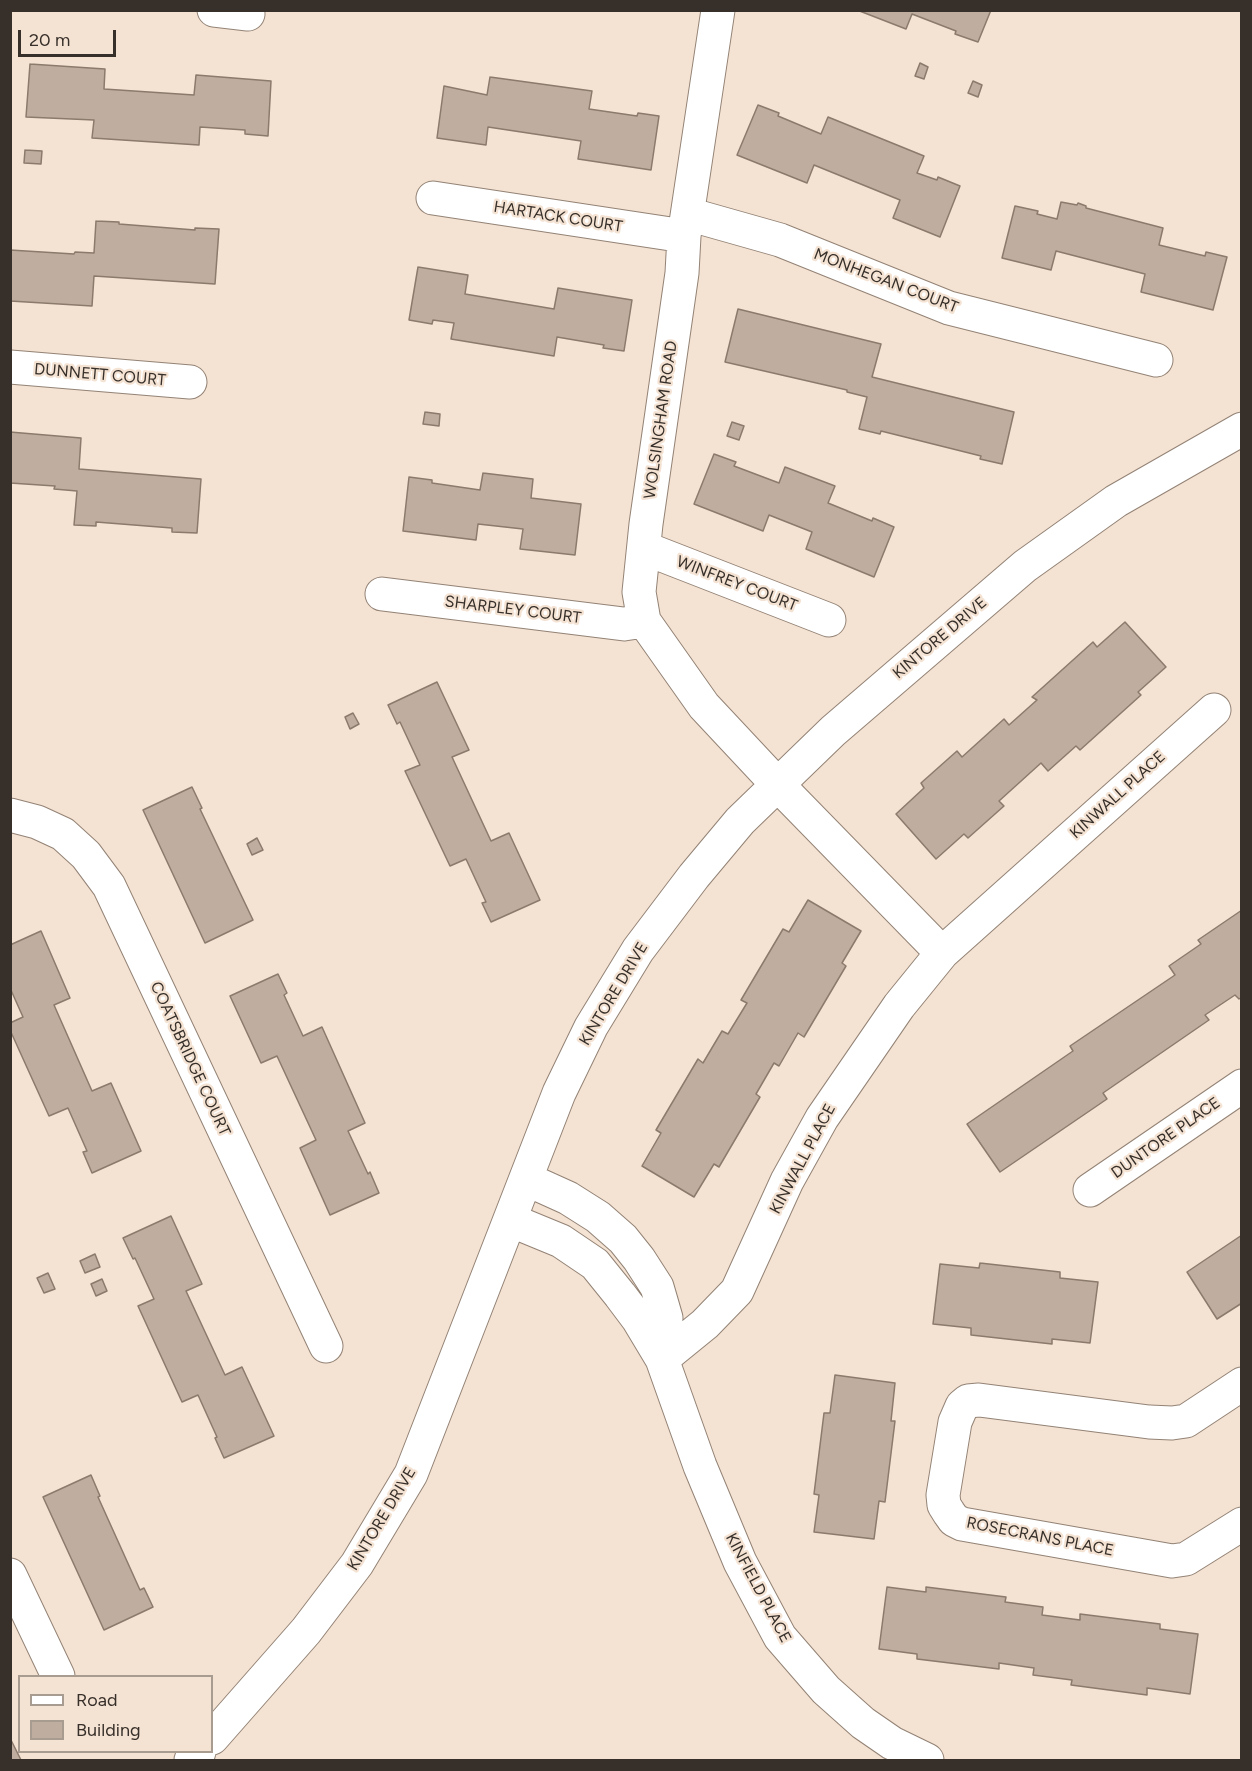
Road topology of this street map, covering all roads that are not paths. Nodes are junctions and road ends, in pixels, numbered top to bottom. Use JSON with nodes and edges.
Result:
{"nodes":[{"id":1,"x":214,"y":10,"type":"edge"},
{"id":2,"x":718,"y":10,"type":"edge"},
{"id":3,"x":248,"y":14,"type":"dead end"},
{"id":4,"x":432,"y":198,"type":"dead end"},
{"id":5,"x":686,"y":225,"type":"junction"},
{"id":6,"x":1156,"y":360,"type":"dead end"},
{"id":7,"x":10,"y":367,"type":"edge"},
{"id":8,"x":190,"y":382,"type":"dead end"},
{"id":9,"x":1242,"y":429,"type":"edge"},
{"id":10,"x":644,"y":548,"type":"junction"},
{"id":11,"x":382,"y":594,"type":"dead end"},
{"id":12,"x":829,"y":620,"type":"dead end"},
{"id":13,"x":644,"y":621,"type":"junction"},
{"id":14,"x":1214,"y":710,"type":"dead end"},
{"id":15,"x":777,"y":784,"type":"junction"},
{"id":16,"x":10,"y":815,"type":"edge"},
{"id":17,"x":942,"y":953,"type":"junction"},
{"id":18,"x":1242,"y":1086,"type":"edge"},
{"id":19,"x":526,"y":1179,"type":"junction"},
{"id":20,"x":1090,"y":1190,"type":"dead end"},
{"id":21,"x":510,"y":1220,"type":"junction"},
{"id":22,"x":326,"y":1346,"type":"dead end"},
{"id":23,"x":662,"y":1359,"type":"junction"},
{"id":24,"x":1242,"y":1384,"type":"edge"},
{"id":25,"x":1242,"y":1524,"type":"edge"},
{"id":26,"x":10,"y":1575,"type":"edge"},
{"id":27,"x":57,"y":1675,"type":"edge"},
{"id":28,"x":213,"y":1737,"type":"edge"},
{"id":29,"x":927,"y":1761,"type":"edge"}],
"edges":[{"from":1,"to":3,"type":"street"},
{"from":2,"to":5,"type":"street","name":"WOLSINGHAM ROAD"},
{"from":4,"to":5,"type":"street","name":"HARTACK COURT"},
{"from":5,"to":6,"type":"street","name":"MONHEGAN COURT"},
{"from":5,"to":10,"type":"street","name":"WOLSINGHAM ROAD"},
{"from":7,"to":8,"type":"street","name":"DUNNETT COURT"},
{"from":9,"to":15,"type":"street","name":"KINTORE DRIVE"},
{"from":10,"to":12,"type":"street","name":"WINFREY COURT"},
{"from":10,"to":13,"type":"street","name":"WOLSINGHAM ROAD"},
{"from":11,"to":13,"type":"street","name":"SHARPLEY COURT"},
{"from":13,"to":15,"type":"street","name":"WOLSINGHAM ROAD"},
{"from":14,"to":17,"type":"street","name":"KINWALL PLACE"},
{"from":15,"to":17,"type":"street"},
{"from":15,"to":19,"type":"street","name":"KINTORE DRIVE"},
{"from":16,"to":22,"type":"street","name":"COATSBRIDGE COURT"},
{"from":17,"to":23,"type":"street","name":"KINWALL PLACE"},
{"from":18,"to":20,"type":"street","name":"DUNTORE PLACE"},
{"from":19,"to":21,"type":"street","name":"KINTORE DRIVE"},
{"from":19,"to":23,"type":"street","name":"KINFIELD PLACE"},
{"from":21,"to":23,"type":"street","name":"KINFIELD PLACE"},
{"from":21,"to":28,"type":"street","name":"KINTORE DRIVE"},
{"from":23,"to":29,"type":"street","name":"KINFIELD PLACE"},
{"from":24,"to":25,"type":"street","name":"ROSECRANS PLACE"},
{"from":26,"to":27,"type":"street"}]}
